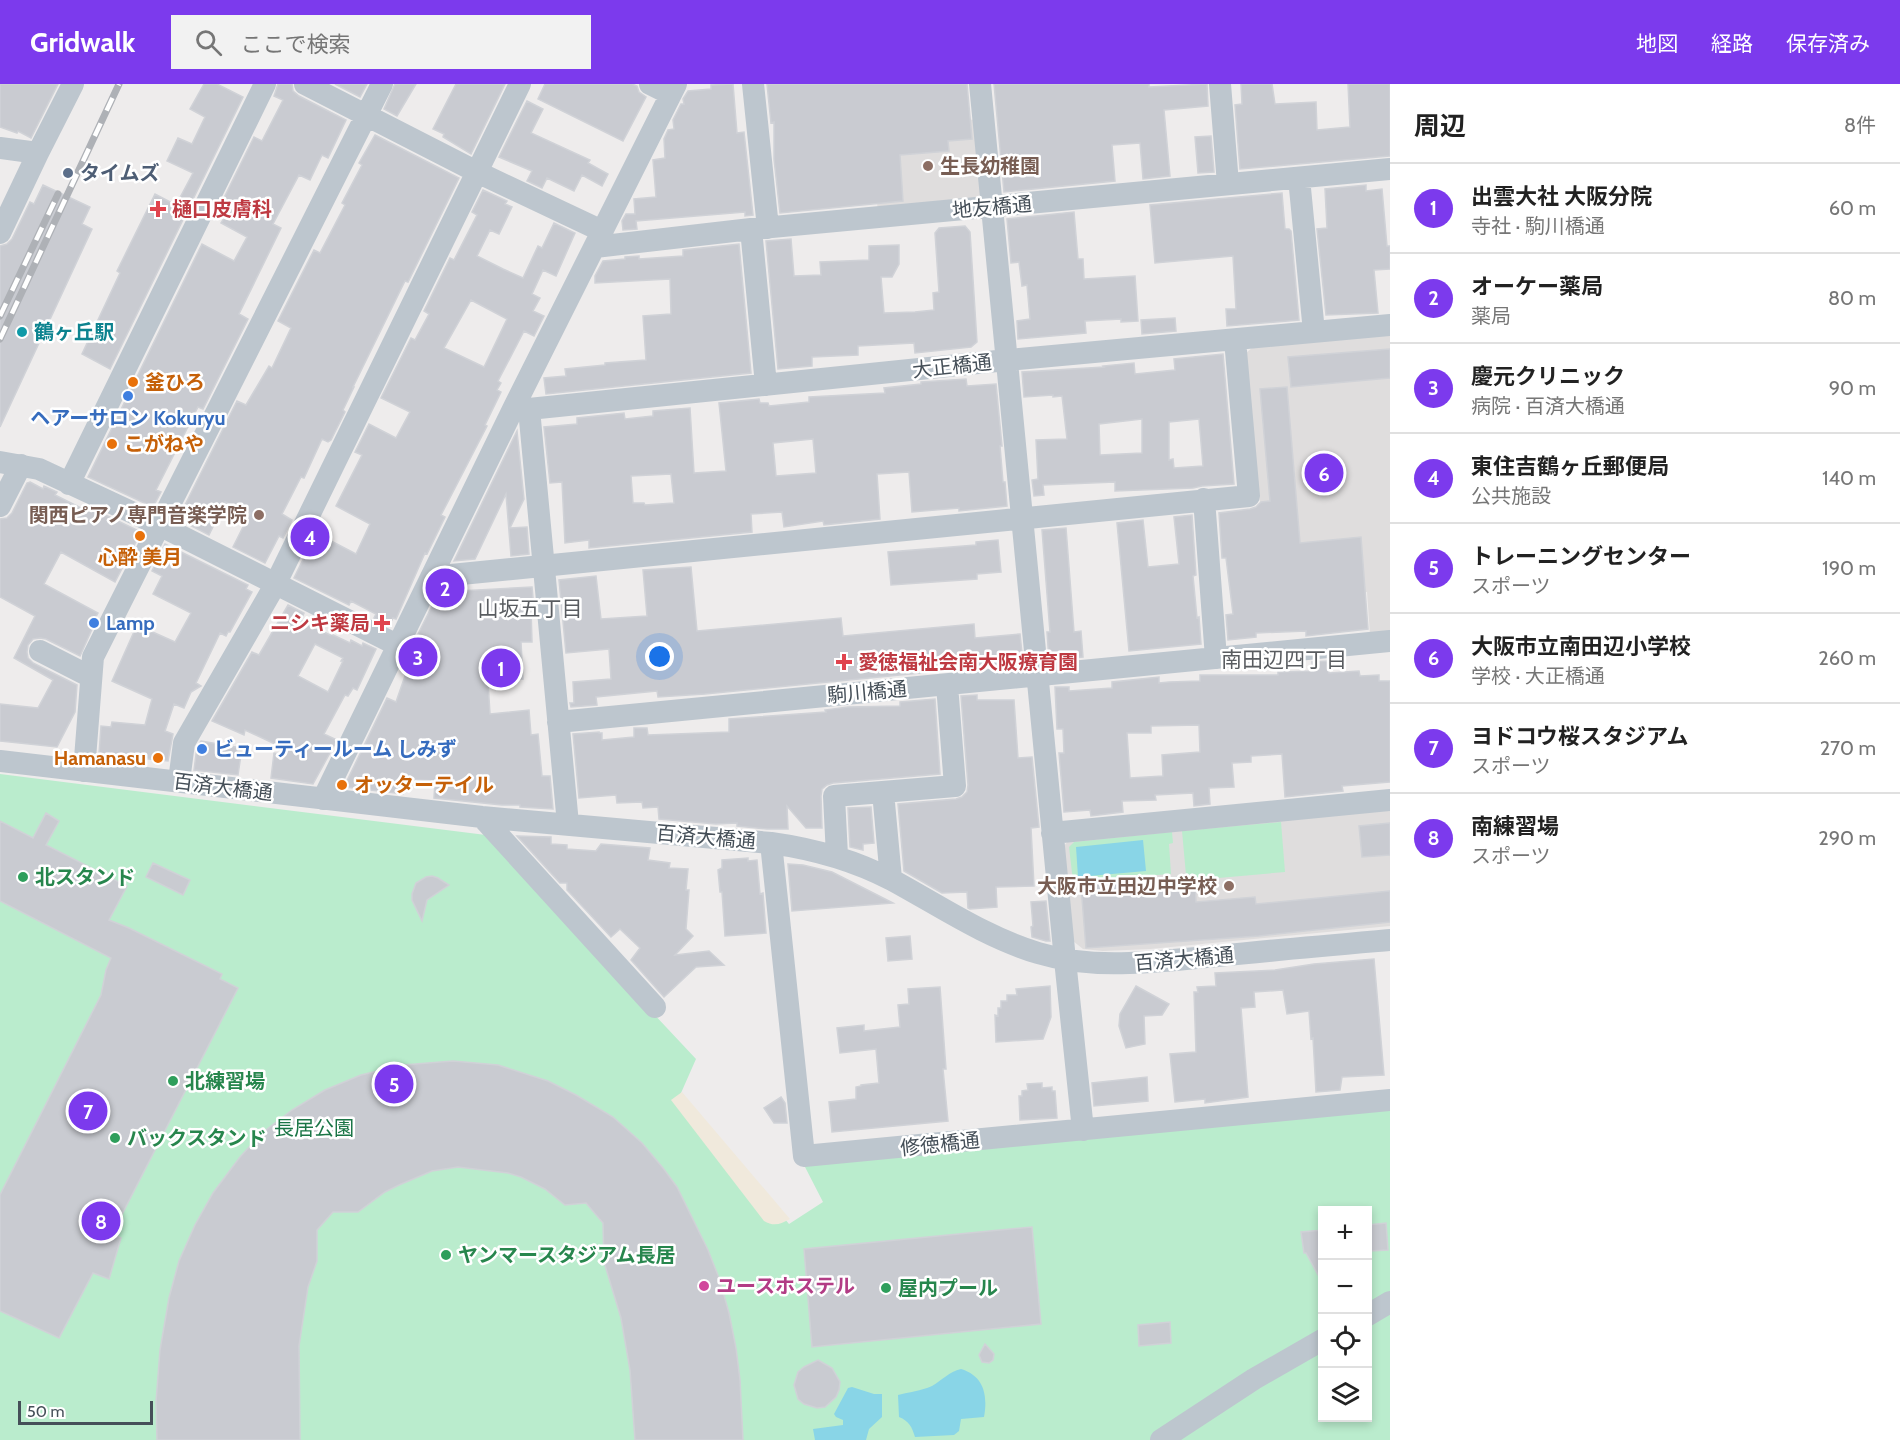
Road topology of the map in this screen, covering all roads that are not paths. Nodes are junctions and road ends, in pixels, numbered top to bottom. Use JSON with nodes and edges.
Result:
{"nodes":[{"id":1,"x":73,"y":84,"type":"edge"},
{"id":2,"x":265,"y":84,"type":"edge"},
{"id":3,"x":305,"y":84,"type":"edge"},
{"id":4,"x":382,"y":84,"type":"edge"},
{"id":5,"x":520,"y":84,"type":"edge"},
{"id":6,"x":650,"y":84,"type":"edge"},
{"id":7,"x":753,"y":84,"type":"edge"},
{"id":8,"x":980,"y":84,"type":"edge"},
{"id":9,"x":1220,"y":84,"type":"edge"},
{"id":10,"x":673,"y":89,"type":"edge"},
{"id":11,"x":366,"y":114,"type":"junction"},
{"id":12,"x":0,"y":148,"type":"edge"},
{"id":13,"x":38,"y":153,"type":"junction"},
{"id":14,"x":1390,"y":170,"type":"edge"},
{"id":15,"x":477,"y":172,"type":"junction"},
{"id":16,"x":1299,"y":178,"type":"junction"},
{"id":17,"x":1228,"y":184,"type":"junction"},
{"id":18,"x":992,"y":207,"type":"junction"},
{"id":19,"x":760,"y":228,"type":"junction"},
{"id":20,"x":0,"y":233,"type":"edge"},
{"id":21,"x":598,"y":239,"type":"junction"},
{"id":22,"x":1390,"y":325,"type":"edge"},
{"id":23,"x":1314,"y":332,"type":"junction"},
{"id":24,"x":1235,"y":340,"type":"junction"},
{"id":25,"x":1007,"y":360,"type":"junction"},
{"id":26,"x":766,"y":385,"type":"junction"},
{"id":27,"x":522,"y":407,"type":"junction"},
{"id":28,"x":10,"y":463,"type":"edge"},
{"id":29,"x":69,"y":484,"type":"junction"},
{"id":30,"x":1204,"y":500,"type":"junction"},
{"id":31,"x":0,"y":506,"type":"edge"},
{"id":32,"x":1022,"y":520,"type":"junction"},
{"id":33,"x":159,"y":525,"type":"junction"},
{"id":34,"x":544,"y":565,"type":"junction"},
{"id":35,"x":431,"y":577,"type":"junction"},
{"id":36,"x":275,"y":585,"type":"junction"},
{"id":37,"x":1390,"y":641,"type":"edge"},
{"id":38,"x":399,"y":646,"type":"junction"},
{"id":39,"x":40,"y":651,"type":"dead end"},
{"id":40,"x":1216,"y":658,"type":"junction"},
{"id":41,"x":1037,"y":676,"type":"junction"},
{"id":42,"x":91,"y":677,"type":"junction"},
{"id":43,"x":947,"y":685,"type":"junction"},
{"id":44,"x":558,"y":722,"type":"junction"},
{"id":45,"x":0,"y":761,"type":"edge"},
{"id":46,"x":84,"y":771,"type":"junction"},
{"id":47,"x":179,"y":781,"type":"junction"},
{"id":48,"x":883,"y":792,"type":"junction"},
{"id":49,"x":323,"y":799,"type":"junction"},
{"id":50,"x":1390,"y":800,"type":"edge"},
{"id":51,"x":482,"y":817,"type":"junction"},
{"id":52,"x":568,"y":824,"type":"junction"},
{"id":53,"x":1053,"y":833,"type":"junction"},
{"id":54,"x":771,"y":843,"type":"junction"},
{"id":55,"x":837,"y":856,"type":"junction"},
{"id":56,"x":891,"y":879,"type":"junction"},
{"id":57,"x":1390,"y":940,"type":"edge"},
{"id":58,"x":1065,"y":960,"type":"junction"},
{"id":59,"x":655,"y":1007,"type":"dead end"},
{"id":60,"x":1390,"y":1100,"type":"edge"},
{"id":61,"x":1083,"y":1130,"type":"junction"},
{"id":62,"x":1390,"y":1302,"type":"edge"},
{"id":63,"x":1370,"y":1314,"type":"edge"},
{"id":64,"x":1318,"y":1343,"type":"edge"},
{"id":65,"x":1161,"y":1440,"type":"edge"}],
"edges":[{"from":1,"to":13,"type":"street"},
{"from":2,"to":29,"type":"street"},
{"from":3,"to":11,"type":"street"},
{"from":4,"to":11,"type":"street"},
{"from":5,"to":15,"type":"street"},
{"from":6,"to":10,"type":"street"},
{"from":7,"to":19,"type":"street"},
{"from":8,"to":18,"type":"street"},
{"from":9,"to":17,"type":"street"},
{"from":10,"to":21,"type":"street"},
{"from":11,"to":15,"type":"street"},
{"from":11,"to":33,"type":"street"},
{"from":12,"to":13,"type":"street"},
{"from":13,"to":20,"type":"street"},
{"from":14,"to":16,"type":"street","name":"地友橋通"},
{"from":15,"to":21,"type":"street"},
{"from":15,"to":36,"type":"street"},
{"from":16,"to":17,"type":"street","name":"地友橋通"},
{"from":16,"to":23,"type":"street"},
{"from":17,"to":18,"type":"street","name":"地友橋通"},
{"from":18,"to":19,"type":"street","name":"地友橋通"},
{"from":18,"to":25,"type":"street"},
{"from":19,"to":21,"type":"street","name":"地友橋通"},
{"from":19,"to":26,"type":"street"},
{"from":21,"to":27,"type":"street"},
{"from":22,"to":23,"type":"street","name":"大正橋通"},
{"from":23,"to":24,"type":"street","name":"大正橋通"},
{"from":24,"to":25,"type":"street","name":"大正橋通"},
{"from":24,"to":30,"type":"street"},
{"from":25,"to":26,"type":"street","name":"大正橋通"},
{"from":25,"to":32,"type":"street"},
{"from":26,"to":27,"type":"street","name":"大正橋通"},
{"from":27,"to":34,"type":"street"},
{"from":27,"to":35,"type":"street"},
{"from":28,"to":29,"type":"street"},
{"from":28,"to":31,"type":"street"},
{"from":29,"to":33,"type":"street"},
{"from":30,"to":32,"type":"street"},
{"from":30,"to":40,"type":"street"},
{"from":32,"to":34,"type":"street"},
{"from":32,"to":41,"type":"street"},
{"from":33,"to":36,"type":"street"},
{"from":33,"to":42,"type":"street"},
{"from":34,"to":35,"type":"street"},
{"from":34,"to":44,"type":"street"},
{"from":35,"to":38,"type":"street"},
{"from":36,"to":38,"type":"street"},
{"from":36,"to":47,"type":"street"},
{"from":37,"to":40,"type":"street","name":"駒川橋通"},
{"from":38,"to":49,"type":"street"},
{"from":39,"to":42,"type":"street"},
{"from":40,"to":41,"type":"street","name":"駒川橋通"},
{"from":41,"to":43,"type":"street","name":"駒川橋通"},
{"from":41,"to":53,"type":"street"},
{"from":42,"to":46,"type":"street"},
{"from":43,"to":44,"type":"street","name":"駒川橋通"},
{"from":43,"to":48,"type":"street"},
{"from":44,"to":52,"type":"street"},
{"from":45,"to":46,"type":"street","name":"百済大橋通"},
{"from":46,"to":47,"type":"street","name":"百済大橋通"},
{"from":47,"to":49,"type":"street","name":"百済大橋通"},
{"from":48,"to":55,"type":"street"},
{"from":48,"to":56,"type":"street"},
{"from":49,"to":51,"type":"street","name":"百済大橋通"},
{"from":50,"to":53,"type":"street"},
{"from":51,"to":52,"type":"street","name":"百済大橋通"},
{"from":51,"to":59,"type":"street"},
{"from":52,"to":54,"type":"street","name":"百済大橋通"},
{"from":53,"to":58,"type":"street"},
{"from":54,"to":55,"type":"street","name":"百済大橋通"},
{"from":54,"to":61,"type":"street","name":"修徳橋通"},
{"from":55,"to":56,"type":"street","name":"百済大橋通"},
{"from":56,"to":58,"type":"street","name":"百済大橋通"},
{"from":57,"to":58,"type":"street","name":"百済大橋通"},
{"from":58,"to":61,"type":"street"},
{"from":60,"to":61,"type":"street","name":"修徳橋通"},
{"from":62,"to":63,"type":"street"},
{"from":64,"to":65,"type":"street"}]}
